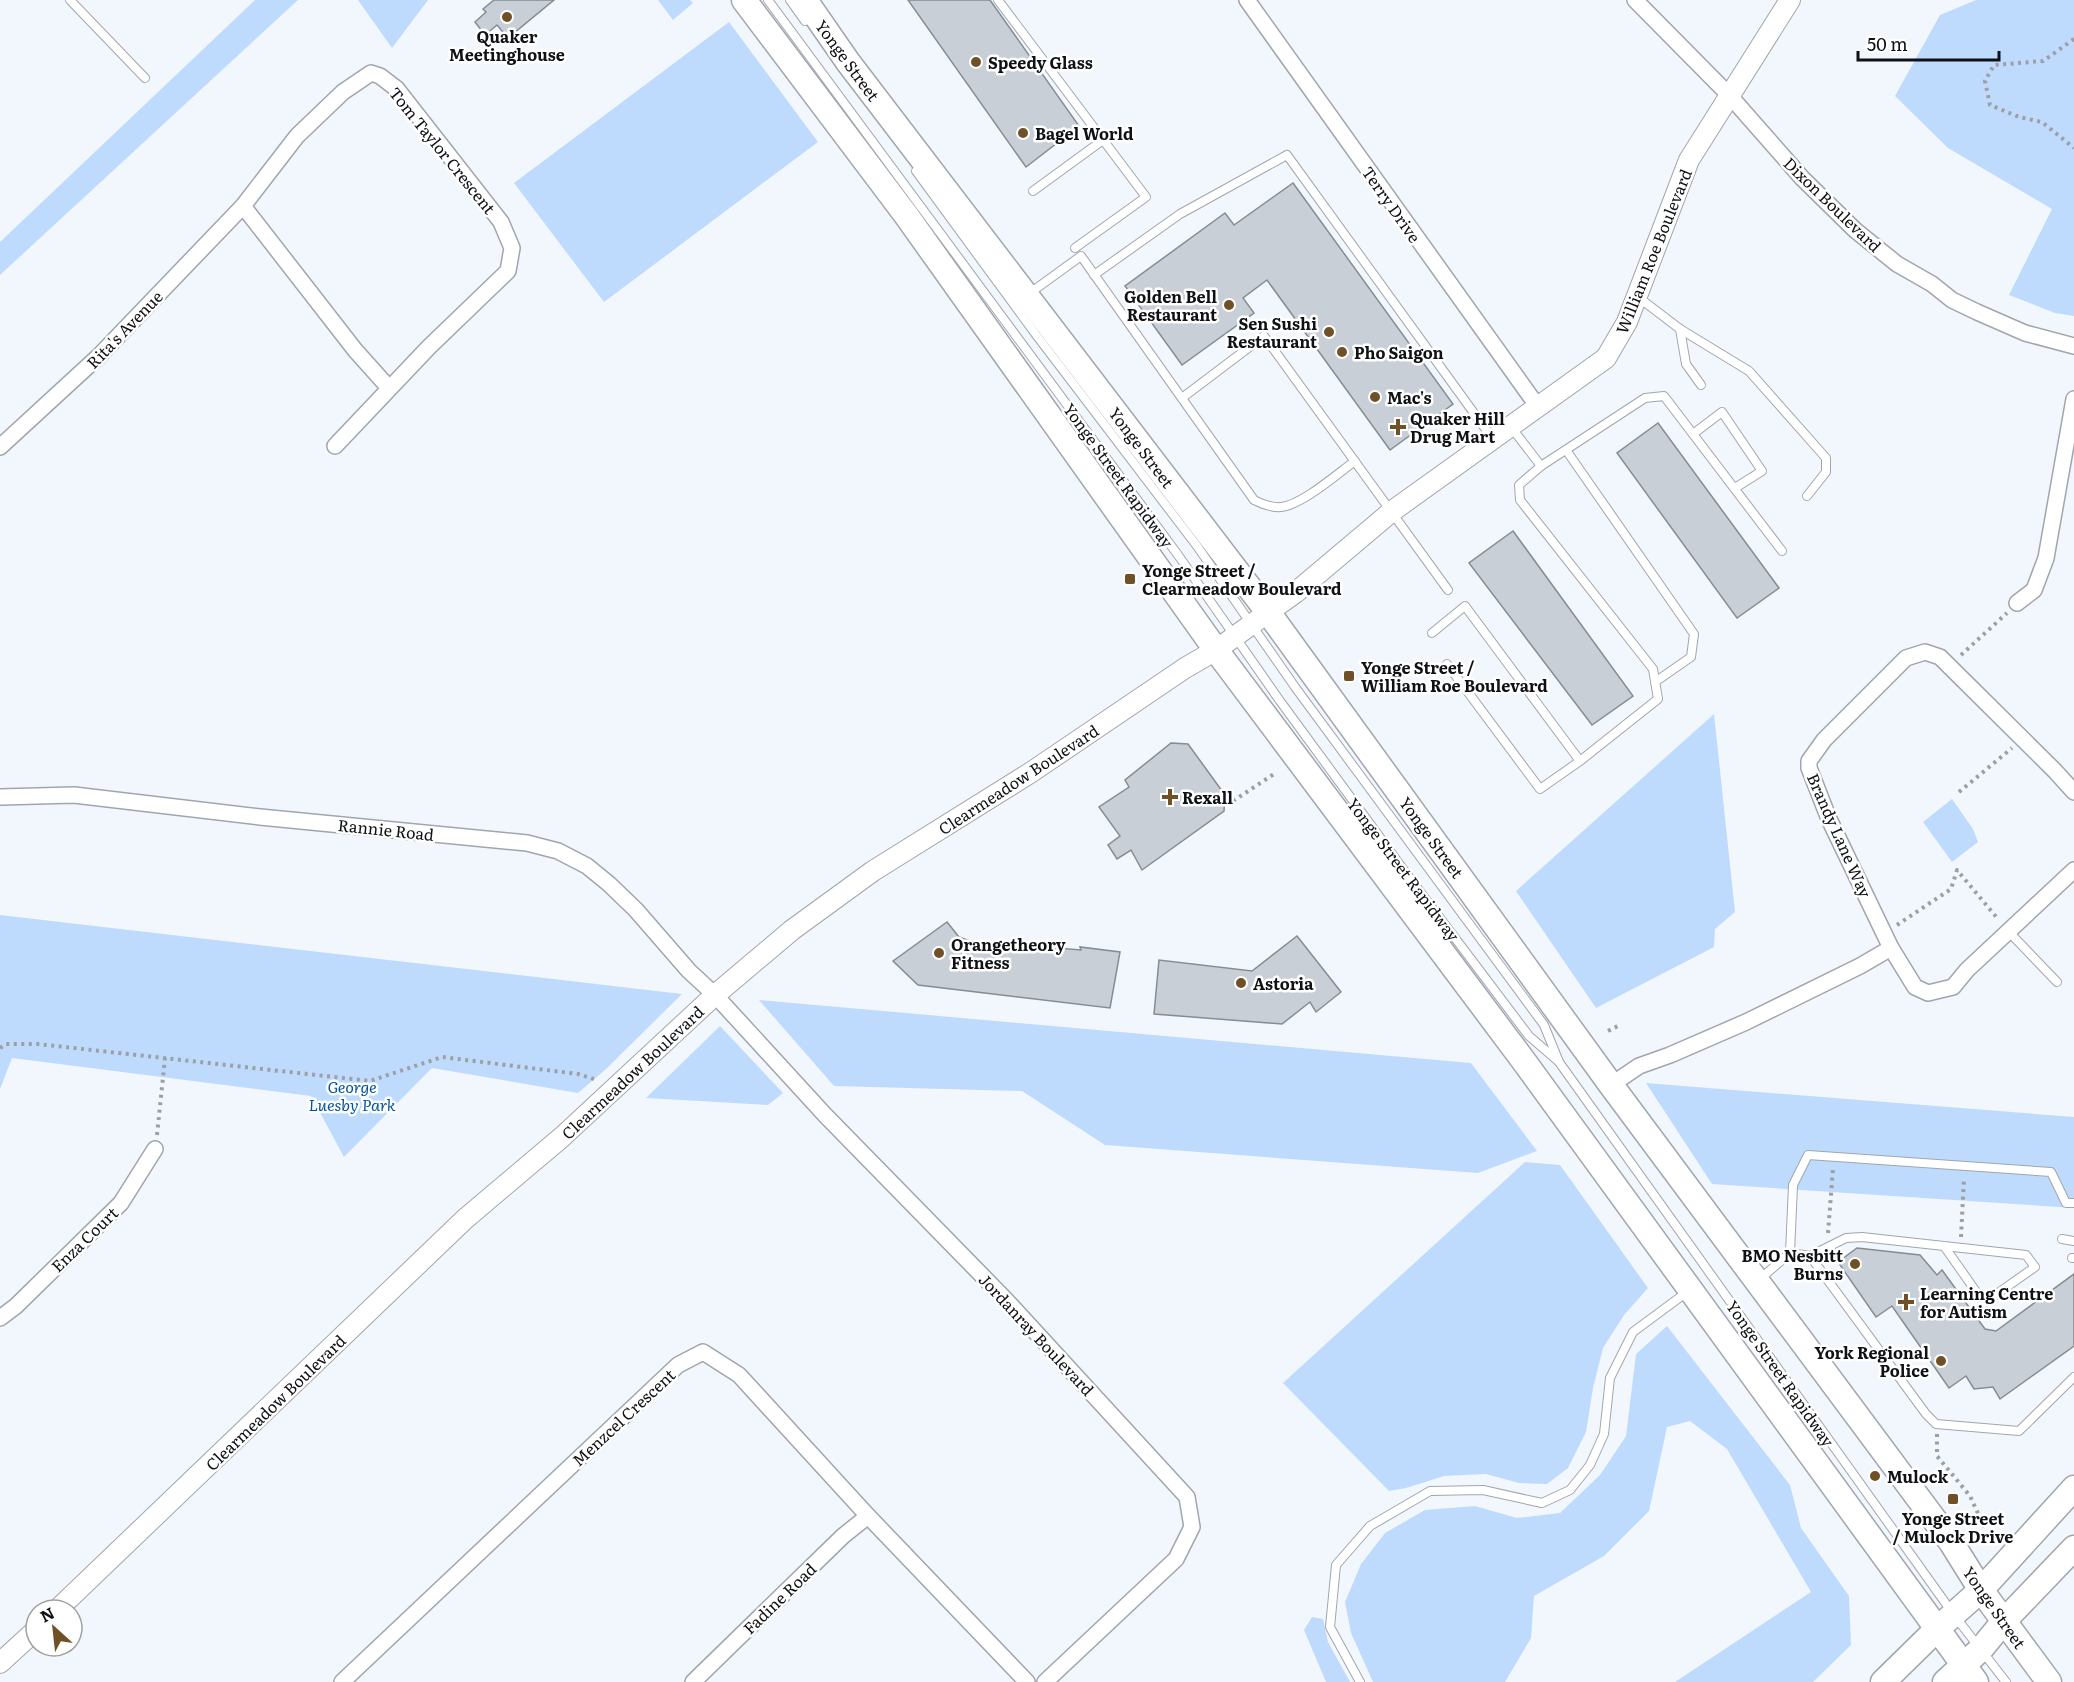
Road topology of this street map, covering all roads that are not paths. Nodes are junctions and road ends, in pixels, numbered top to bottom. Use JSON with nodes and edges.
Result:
{"nodes":[{"id":1,"x":70,"y":0,"type":"edge"},
{"id":2,"x":744,"y":0,"type":"edge"},
{"id":3,"x":768,"y":0,"type":"edge"},
{"id":4,"x":790,"y":0,"type":"edge"},
{"id":5,"x":805,"y":0,"type":"edge"},
{"id":6,"x":998,"y":0,"type":"edge"},
{"id":7,"x":1247,"y":0,"type":"edge"},
{"id":8,"x":1635,"y":0,"type":"edge"},
{"id":9,"x":1790,"y":0,"type":"edge"},
{"id":10,"x":811,"y":28,"type":"dead end"},
{"id":11,"x":145,"y":78,"type":"dead end"},
{"id":12,"x":1731,"y":96,"type":"junction"},
{"id":13,"x":1103,"y":140,"type":"junction"},
{"id":14,"x":914,"y":168,"type":"dead end"},
{"id":15,"x":1033,"y":191,"type":"dead end"},
{"id":16,"x":243,"y":206,"type":"junction"},
{"id":17,"x":1075,"y":248,"type":"dead end"},
{"id":18,"x":1094,"y":275,"type":"junction"},
{"id":19,"x":1026,"y":296,"type":"junction"},
{"id":20,"x":1637,"y":296,"type":"junction"},
{"id":21,"x":1680,"y":329,"type":"junction"},
{"id":22,"x":2074,"y":346,"type":"edge"},
{"id":23,"x":1701,"y":384,"type":"dead end"},
{"id":24,"x":389,"y":388,"type":"junction"},
{"id":25,"x":1182,"y":398,"type":"junction"},
{"id":26,"x":2074,"y":399,"type":"edge"},
{"id":27,"x":1538,"y":407,"type":"junction"},
{"id":28,"x":1511,"y":426,"type":"junction"},
{"id":29,"x":1693,"y":434,"type":"junction"},
{"id":30,"x":1493,"y":439,"type":"junction"},
{"id":31,"x":334,"y":446,"type":"dead end"},
{"id":32,"x":0,"y":447,"type":"edge"},
{"id":33,"x":1566,"y":450,"type":"junction"},
{"id":34,"x":1355,"y":461,"type":"junction"},
{"id":35,"x":1541,"y":466,"type":"junction"},
{"id":36,"x":1735,"y":489,"type":"junction"},
{"id":37,"x":1807,"y":496,"type":"dead end"},
{"id":38,"x":1391,"y":512,"type":"junction"},
{"id":39,"x":1782,"y":551,"type":"dead end"},
{"id":40,"x":1448,"y":590,"type":"dead end"},
{"id":41,"x":2017,"y":603,"type":"road end"},
{"id":42,"x":1252,"y":624,"type":"junction"},
{"id":43,"x":1432,"y":633,"type":"dead end"},
{"id":44,"x":1215,"y":650,"type":"junction"},
{"id":45,"x":1447,"y":664,"type":"dead end"},
{"id":46,"x":1655,"y":682,"type":"junction"},
{"id":47,"x":1580,"y":761,"type":"junction"},
{"id":48,"x":2074,"y":792,"type":"edge"},
{"id":49,"x":0,"y":797,"type":"edge"},
{"id":50,"x":2074,"y":870,"type":"edge"},
{"id":51,"x":2009,"y":932,"type":"junction"},
{"id":52,"x":1890,"y":948,"type":"junction"},
{"id":53,"x":2057,"y":981,"type":"dead end"},
{"id":54,"x":715,"y":995,"type":"junction"},
{"id":55,"x":1559,"y":1062,"type":"junction"},
{"id":56,"x":1611,"y":1085,"type":"junction"},
{"id":57,"x":155,"y":1149,"type":"road end"},
{"id":58,"x":2074,"y":1203,"type":"edge"},
{"id":59,"x":2062,"y":1239,"type":"dead end"},
{"id":60,"x":2074,"y":1240,"type":"edge"},
{"id":61,"x":1944,"y":1246,"type":"junction"},
{"id":62,"x":1791,"y":1253,"type":"junction"},
{"id":63,"x":1810,"y":1256,"type":"junction"},
{"id":64,"x":1757,"y":1282,"type":"junction"},
{"id":65,"x":1690,"y":1290,"type":"junction"},
{"id":66,"x":0,"y":1318,"type":"edge"},
{"id":67,"x":2074,"y":1377,"type":"edge"},
{"id":68,"x":2074,"y":1488,"type":"edge"},
{"id":69,"x":867,"y":1516,"type":"junction"},
{"id":70,"x":2074,"y":1548,"type":"edge"},
{"id":71,"x":1981,"y":1590,"type":"junction"},
{"id":72,"x":70,"y":1598,"type":"edge"},
{"id":73,"x":2004,"y":1621,"type":"junction"},
{"id":74,"x":1945,"y":1622,"type":"junction"},
{"id":75,"x":24,"y":1641,"type":"edge"},
{"id":76,"x":1981,"y":1649,"type":"junction"},
{"id":77,"x":0,"y":1663,"type":"edge"},
{"id":78,"x":1970,"y":1674,"type":"edge"},
{"id":79,"x":342,"y":1682,"type":"edge"},
{"id":80,"x":693,"y":1682,"type":"edge"},
{"id":81,"x":1027,"y":1682,"type":"edge"},
{"id":82,"x":1046,"y":1682,"type":"edge"},
{"id":83,"x":1360,"y":1682,"type":"edge"},
{"id":84,"x":1883,"y":1682,"type":"edge"},
{"id":85,"x":1945,"y":1682,"type":"edge"},
{"id":86,"x":2006,"y":1682,"type":"edge"},
{"id":87,"x":2049,"y":1682,"type":"edge"}],
"edges":[{"from":1,"to":11,"type":"lane"},
{"from":2,"to":44,"type":"main road"},
{"from":3,"to":42,"type":"lane","name":"Yonge Street Rapidway"},
{"from":4,"to":10,"type":"lane"},
{"from":5,"to":19,"type":"main road","name":"Yonge Street"},
{"from":6,"to":13,"type":"lane"},
{"from":7,"to":27,"type":"street","name":"Terry Drive"},
{"from":8,"to":12,"type":"street","name":"Dixon Boulevard"},
{"from":9,"to":12,"type":"street","name":"William Roe Boulevard"},
{"from":12,"to":20,"type":"street","name":"William Roe Boulevard"},
{"from":12,"to":22,"type":"street","name":"Dixon Boulevard"},
{"from":13,"to":15,"type":"lane"},
{"from":13,"to":17,"type":"lane"},
{"from":14,"to":42,"type":"lane","name":"Yonge Street Rapidway"},
{"from":16,"to":24,"type":"street"},
{"from":16,"to":24,"type":"street","name":"Tom Taylor Crescent"},
{"from":16,"to":32,"type":"street","name":"Rita's Avenue"},
{"from":18,"to":19,"type":"lane"},
{"from":18,"to":25,"type":"lane"},
{"from":18,"to":30,"type":"lane"},
{"from":19,"to":42,"type":"main road","name":"Yonge Street"},
{"from":20,"to":21,"type":"lane"},
{"from":20,"to":27,"type":"street","name":"William Roe Boulevard"},
{"from":21,"to":23,"type":"lane"},
{"from":21,"to":37,"type":"lane"},
{"from":24,"to":31,"type":"street","name":"Tom Taylor Crescent"},
{"from":25,"to":34,"type":"lane"},
{"from":25,"to":34,"type":"lane"},
{"from":26,"to":41,"type":"street"},
{"from":27,"to":28,"type":"street","name":"William Roe Boulevard"},
{"from":28,"to":30,"type":"street","name":"William Roe Boulevard"},
{"from":28,"to":35,"type":"lane"},
{"from":29,"to":33,"type":"lane"},
{"from":29,"to":36,"type":"lane"},
{"from":29,"to":36,"type":"lane"},
{"from":30,"to":38,"type":"street","name":"William Roe Boulevard"},
{"from":33,"to":35,"type":"lane"},
{"from":33,"to":46,"type":"lane"},
{"from":34,"to":38,"type":"lane"},
{"from":35,"to":46,"type":"lane"},
{"from":36,"to":39,"type":"lane"},
{"from":38,"to":40,"type":"lane"},
{"from":38,"to":42,"type":"street","name":"William Roe Boulevard"},
{"from":42,"to":44,"type":"street","name":"Clearmeadow Boulevard"},
{"from":42,"to":55,"type":"lane","name":"Yonge Street Rapidway"},
{"from":42,"to":55,"type":"lane","name":"Yonge Street Rapidway"},
{"from":42,"to":56,"type":"main road","name":"Yonge Street"},
{"from":43,"to":47,"type":"lane"},
{"from":44,"to":54,"type":"street","name":"Clearmeadow Boulevard"},
{"from":44,"to":65,"type":"main road"},
{"from":45,"to":47,"type":"lane"},
{"from":46,"to":47,"type":"lane"},
{"from":48,"to":52,"type":"street","name":"Brandy Lane Way"},
{"from":49,"to":54,"type":"street","name":"Rannie Road"},
{"from":50,"to":51,"type":"street","name":"Brandy Lane Way"},
{"from":51,"to":52,"type":"street","name":"Brandy Lane Way"},
{"from":51,"to":53,"type":"lane"},
{"from":52,"to":56,"type":"street"},
{"from":54,"to":72,"type":"street","name":"Clearmeadow Boulevard"},
{"from":54,"to":82,"type":"street","name":"Jordanray Boulevard"},
{"from":55,"to":74,"type":"lane","name":"Yonge Street Rapidway"},
{"from":56,"to":64,"type":"main road","name":"Yonge Street"},
{"from":57,"to":66,"type":"street","name":"Enza Court"},
{"from":58,"to":62,"type":"lane"},
{"from":59,"to":60,"type":"lane"},
{"from":61,"to":61,"type":"lane"},
{"from":61,"to":63,"type":"lane"},
{"from":62,"to":63,"type":"lane"},
{"from":62,"to":64,"type":"lane"},
{"from":63,"to":67,"type":"lane"},
{"from":64,"to":71,"type":"main road","name":"Yonge Street"},
{"from":65,"to":74,"type":"main road"},
{"from":65,"to":83,"type":"lane"},
{"from":68,"to":71,"type":"main road"},
{"from":69,"to":79,"type":"street","name":"Menzcel Crescent"},
{"from":69,"to":80,"type":"street","name":"Fadine Road"},
{"from":69,"to":81,"type":"street","name":"Menzcel Crescent"},
{"from":70,"to":73,"type":"main road"},
{"from":71,"to":73,"type":"main road","name":"Yonge Street"},
{"from":71,"to":74,"type":"main road"},
{"from":73,"to":76,"type":"main road"},
{"from":73,"to":87,"type":"main road","name":"Yonge Street"},
{"from":74,"to":76,"type":"lane","name":"Yonge Street Rapidway"},
{"from":74,"to":78,"type":"main road"},
{"from":74,"to":84,"type":"main road"},
{"from":75,"to":77,"type":"street"},
{"from":76,"to":78,"type":"main road"},
{"from":76,"to":86,"type":"lane","name":"Yonge Street Rapidway"},
{"from":78,"to":85,"type":"main road"}]}
